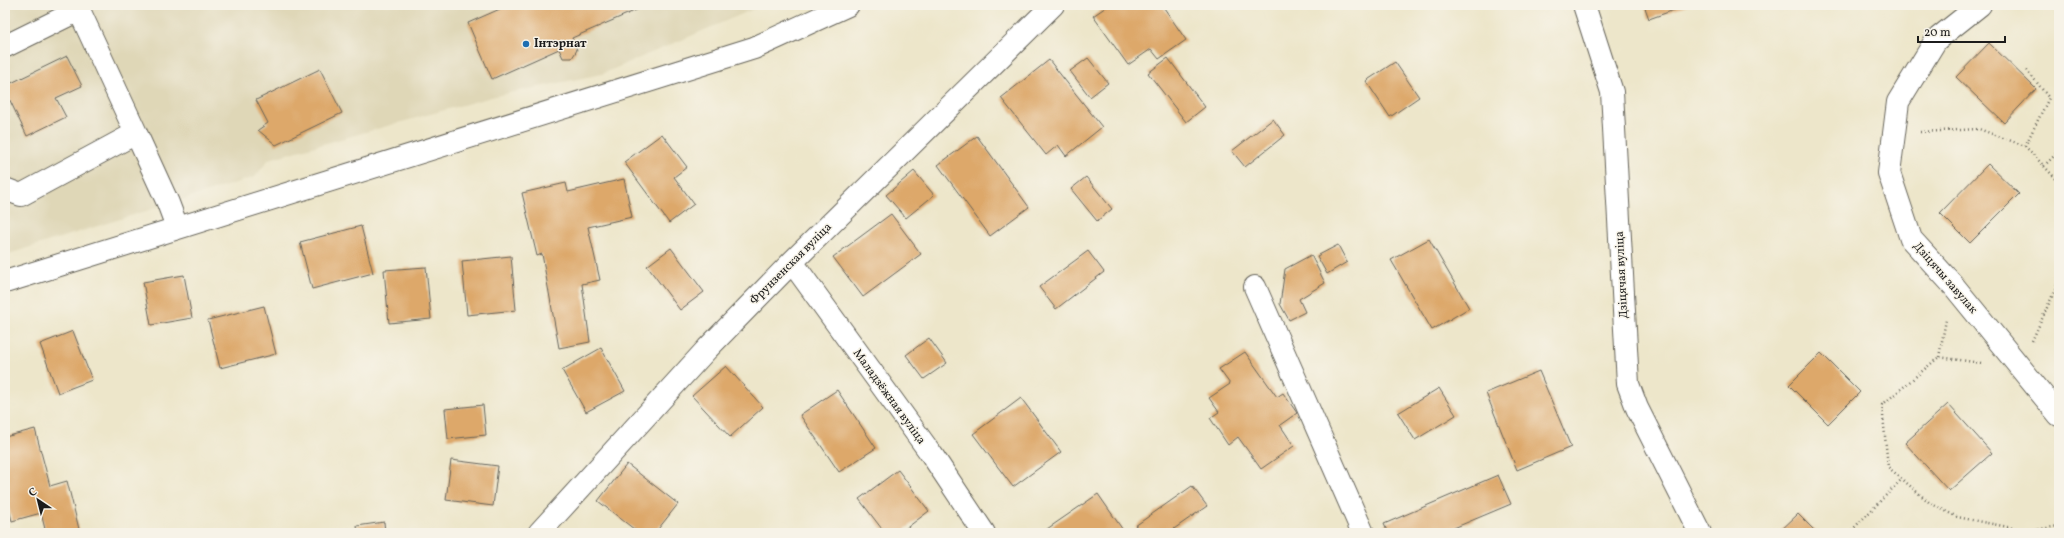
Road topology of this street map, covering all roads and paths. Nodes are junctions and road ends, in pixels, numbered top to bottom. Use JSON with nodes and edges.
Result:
{"nodes":[{"id":1,"x":848,"y":5,"type":"edge"},
{"id":2,"x":1053,"y":5,"type":"edge"},
{"id":3,"x":1584,"y":5,"type":"edge"},
{"id":4,"x":1980,"y":5,"type":"edge"},
{"id":5,"x":6,"y":46,"type":"edge"},
{"id":6,"x":2027,"y":70,"type":"dead end"},
{"id":7,"x":136,"y":133,"type":"junction"},
{"id":8,"x":1894,"y":134,"type":"junction"},
{"id":9,"x":2024,"y":146,"type":"junction"},
{"id":10,"x":2059,"y":151,"type":"edge"},
{"id":11,"x":2044,"y":166,"type":"junction"},
{"id":12,"x":2059,"y":182,"type":"edge"},
{"id":13,"x":5,"y":189,"type":"edge"},
{"id":14,"x":177,"y":227,"type":"junction"},
{"id":15,"x":792,"y":262,"type":"junction"},
{"id":16,"x":5,"y":282,"type":"edge"},
{"id":17,"x":1255,"y":287,"type":"dead end"},
{"id":18,"x":1882,"y":404,"type":"dead end"},
{"id":19,"x":2059,"y":415,"type":"edge"},
{"id":20,"x":1902,"y":479,"type":"junction"},
{"id":21,"x":2059,"y":526,"type":"edge"},
{"id":22,"x":539,"y":533,"type":"edge"},
{"id":23,"x":984,"y":533,"type":"edge"},
{"id":24,"x":1363,"y":533,"type":"edge"},
{"id":25,"x":1700,"y":533,"type":"edge"},
{"id":26,"x":1848,"y":533,"type":"edge"}],
"edges":[{"from":1,"to":14,"type":"street"},
{"from":2,"to":15,"type":"street","name":"Фрунзенская вуліца"},
{"from":3,"to":25,"type":"street","name":"Дзіцячая вуліца"},
{"from":4,"to":8,"type":"street","name":"Дзіцячы завулак"},
{"from":5,"to":7,"type":"street"},
{"from":6,"to":9,"type":"path"},
{"from":7,"to":13,"type":"street"},
{"from":7,"to":14,"type":"street"},
{"from":8,"to":9,"type":"path"},
{"from":8,"to":19,"type":"street","name":"Дзіцячы завулак"},
{"from":9,"to":11,"type":"path"},
{"from":10,"to":11,"type":"path"},
{"from":11,"to":12,"type":"path"},
{"from":14,"to":16,"type":"street"},
{"from":15,"to":22,"type":"street","name":"Фрунзенская вуліца"},
{"from":15,"to":23,"type":"street","name":"Маладзёжная вуліца"},
{"from":17,"to":24,"type":"street"},
{"from":18,"to":20,"type":"path"},
{"from":20,"to":21,"type":"path"},
{"from":20,"to":26,"type":"path"}]}
